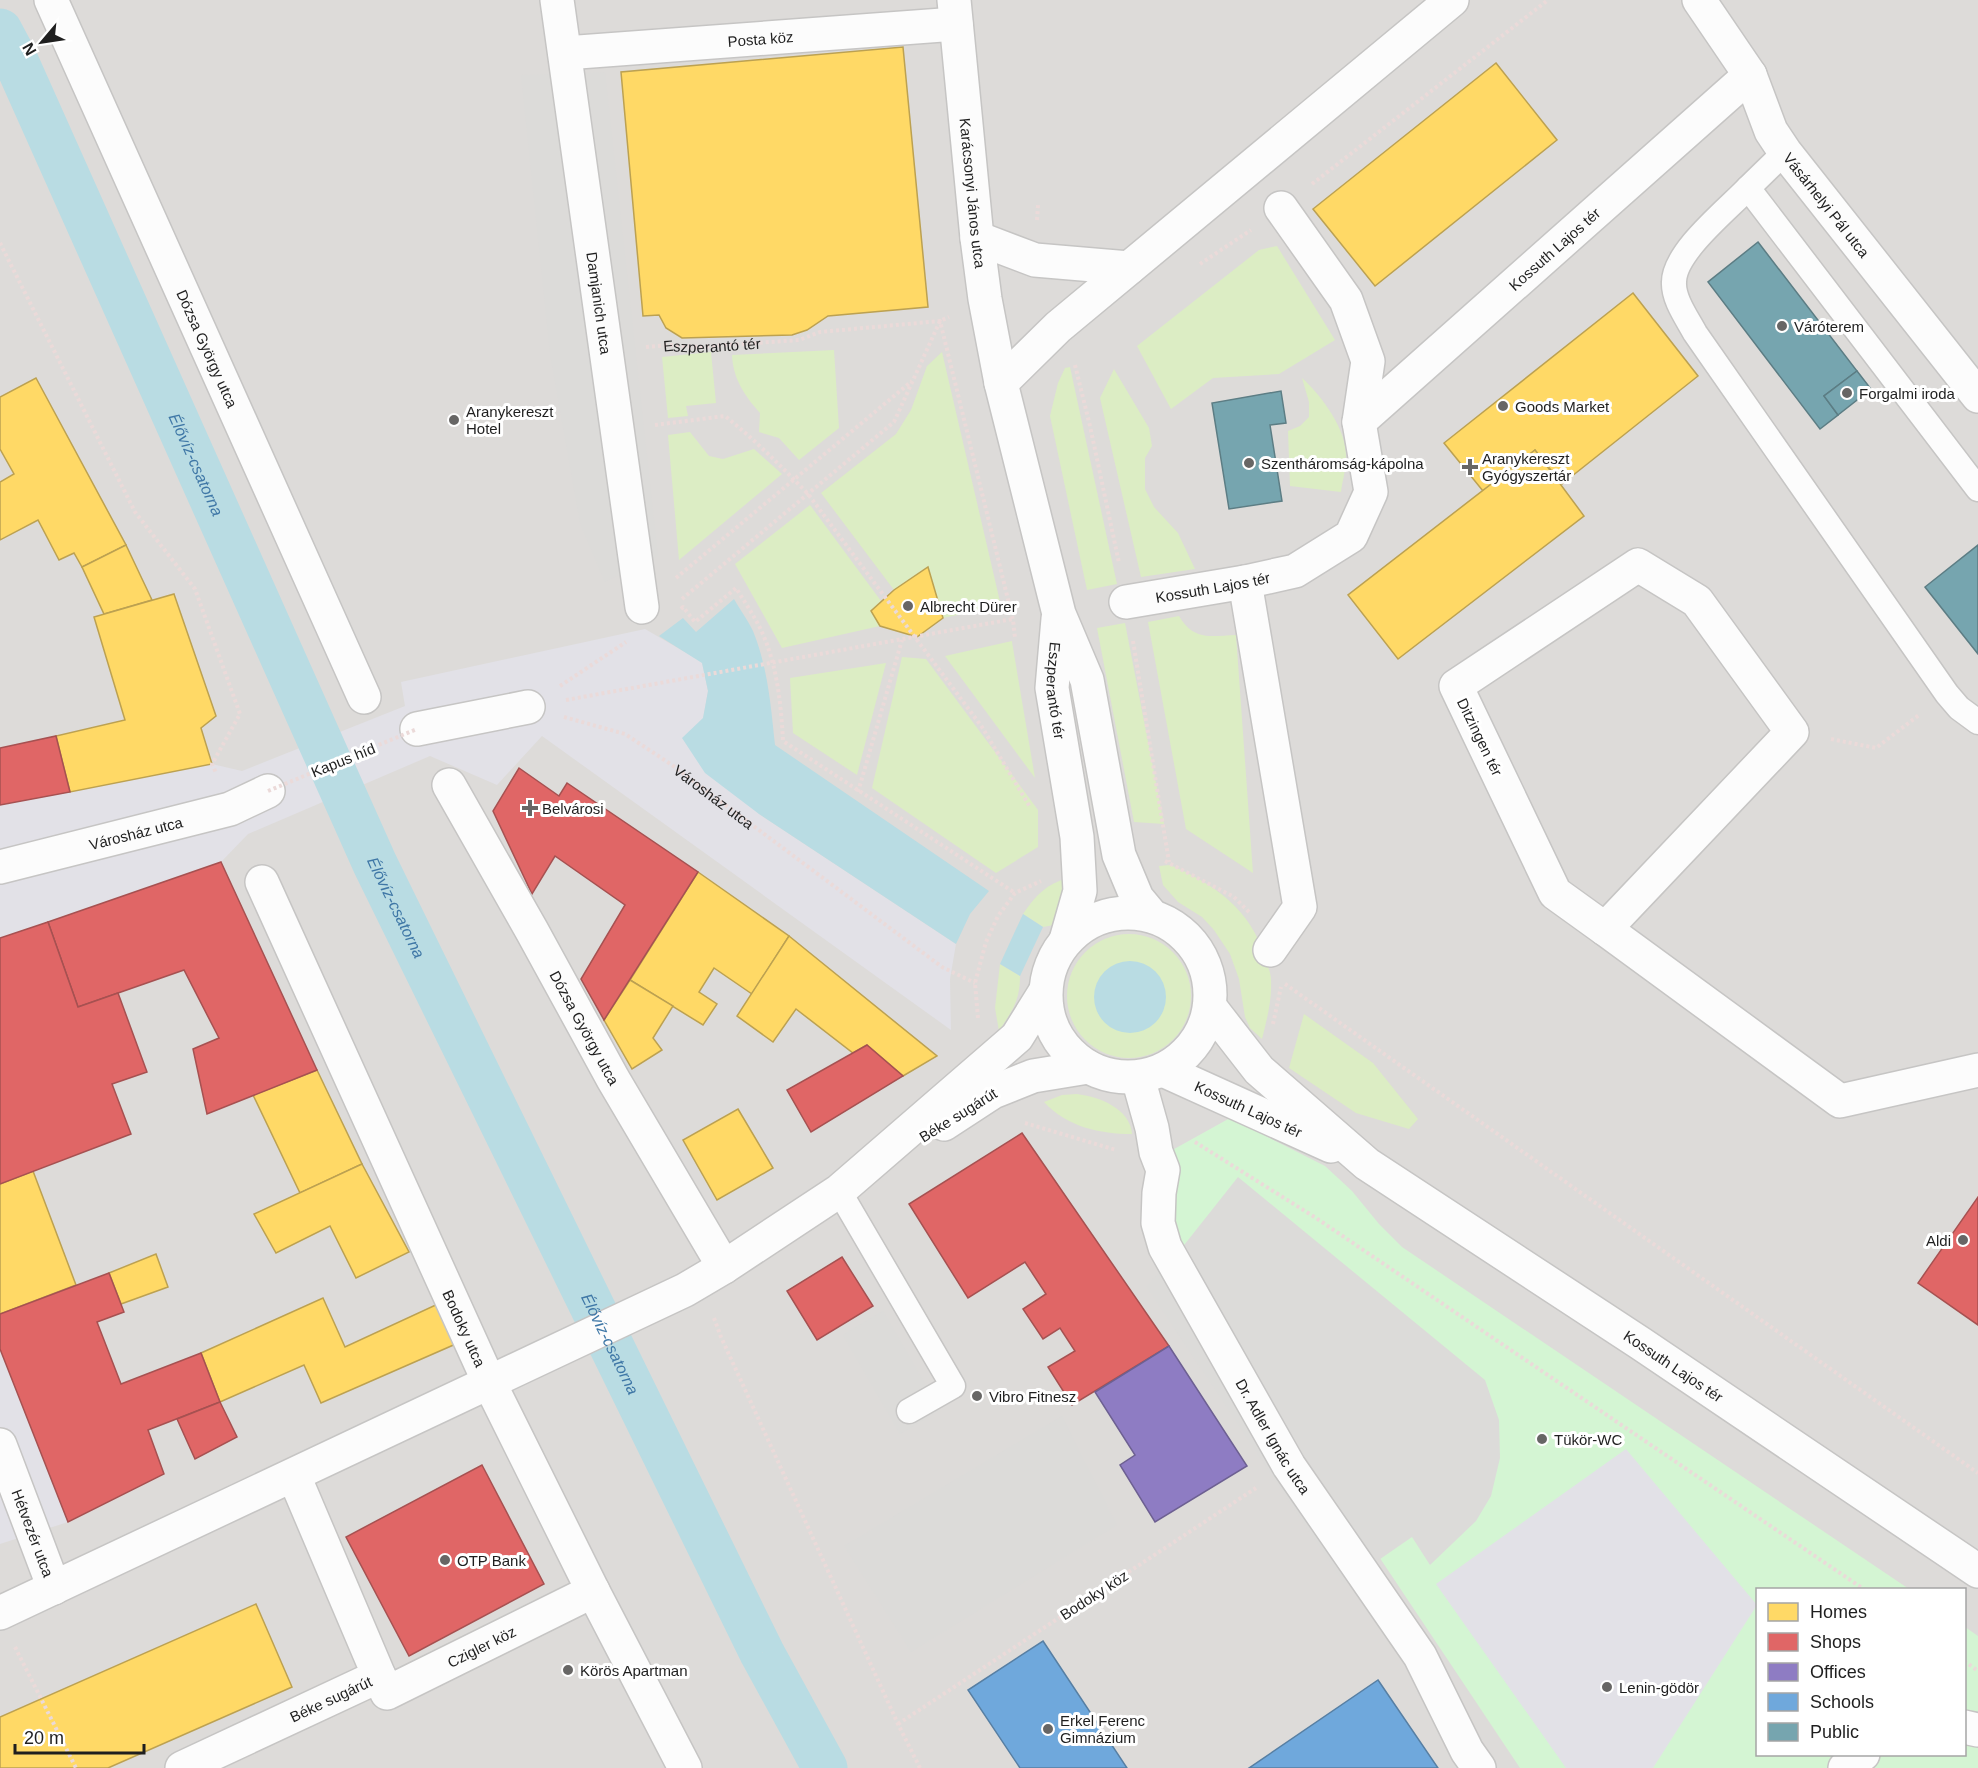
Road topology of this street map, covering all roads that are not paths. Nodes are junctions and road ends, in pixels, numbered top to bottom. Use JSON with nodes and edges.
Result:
{"nodes":[{"id":1,"x":51,"y":0,"type":"edge"},
{"id":2,"x":557,"y":0,"type":"edge"},
{"id":3,"x":1452,"y":0,"type":"edge"},
{"id":4,"x":1699,"y":0,"type":"edge"},
{"id":5,"x":955,"y":12,"type":"edge"},
{"id":6,"x":566,"y":52,"type":"junction"},
{"id":7,"x":1750,"y":75,"type":"junction"},
{"id":8,"x":1785,"y":152,"type":"junction"},
{"id":9,"x":1748,"y":188,"type":"junction"},
{"id":10,"x":1281,"y":208,"type":"road end"},
{"id":11,"x":977,"y":238,"type":"junction"},
{"id":12,"x":1129,"y":268,"type":"junction"},
{"id":13,"x":1001,"y":383,"type":"junction"},
{"id":14,"x":1978,"y":396,"type":"edge"},
{"id":15,"x":1359,"y":422,"type":"junction"},
{"id":16,"x":1978,"y":489,"type":"edge"},
{"id":17,"x":1245,"y":582,"type":"junction"},
{"id":18,"x":1126,"y":602,"type":"road end"},
{"id":19,"x":1059,"y":614,"type":"junction"},
{"id":20,"x":644,"y":618,"type":"road end"},
{"id":21,"x":364,"y":697,"type":"dead end"},
{"id":22,"x":528,"y":707,"type":"road end"},
{"id":23,"x":1978,"y":722,"type":"edge"},
{"id":24,"x":417,"y":729,"type":"road end"},
{"id":25,"x":449,"y":784,"type":"dead end"},
{"id":26,"x":268,"y":791,"type":"road end"},
{"id":27,"x":0,"y":867,"type":"edge"},
{"id":28,"x":262,"y":882,"type":"dead end"},
{"id":29,"x":1152,"y":916,"type":"junction"},
{"id":30,"x":1605,"y":929,"type":"junction"},
{"id":31,"x":1066,"y":940,"type":"junction"},
{"id":32,"x":1270,"y":950,"type":"road end"},
{"id":33,"x":1045,"y":993,"type":"junction"},
{"id":34,"x":1210,"y":1007,"type":"junction"},
{"id":35,"x":1088,"y":1067,"type":"junction"},
{"id":36,"x":1978,"y":1070,"type":"edge"},
{"id":37,"x":1150,"y":1074,"type":"junction"},
{"id":38,"x":1368,"y":1164,"type":"junction"},
{"id":39,"x":839,"y":1191,"type":"junction"},
{"id":40,"x":703,"y":1279,"type":"junction"},
{"id":41,"x":489,"y":1382,"type":"junction"},
{"id":42,"x":909,"y":1411,"type":"dead end"},
{"id":43,"x":0,"y":1445,"type":"edge"},
{"id":44,"x":294,"y":1476,"type":"junction"},
{"id":45,"x":1978,"y":1571,"type":"edge"},
{"id":46,"x":54,"y":1588,"type":"junction"},
{"id":47,"x":593,"y":1591,"type":"junction"},
{"id":48,"x":5,"y":1626,"type":"edge"},
{"id":49,"x":379,"y":1676,"type":"junction"},
{"id":50,"x":1862,"y":1756,"type":"edge"},
{"id":51,"x":182,"y":1768,"type":"edge"},
{"id":52,"x":685,"y":1768,"type":"edge"},
{"id":53,"x":1479,"y":1768,"type":"edge"},
{"id":54,"x":1845,"y":1768,"type":"edge"}],
"edges":[{"from":1,"to":21,"type":"street","name":"Dózsa György utca"},
{"from":2,"to":6,"type":"street","name":"Damjanich utca"},
{"from":3,"to":12,"type":"street"},
{"from":4,"to":7,"type":"street","name":"Vásárhelyi Pál utca"},
{"from":5,"to":6,"type":"street","name":"Posta köz"},
{"from":5,"to":11,"type":"street","name":"Karácsonyi János utca"},
{"from":6,"to":20,"type":"street","name":"Damjanich utca"},
{"from":7,"to":8,"type":"street","name":"Vásárhelyi Pál utca"},
{"from":7,"to":15,"type":"street","name":"Kossuth Lajos tér"},
{"from":8,"to":9,"type":"lane"},
{"from":8,"to":14,"type":"street","name":"Vásárhelyi Pál utca"},
{"from":9,"to":16,"type":"lane"},
{"from":9,"to":23,"type":"lane"},
{"from":10,"to":15,"type":"street","name":"Kossuth Lajos tér"},
{"from":11,"to":12,"type":"street"},
{"from":11,"to":13,"type":"street","name":"Karácsonyi János utca"},
{"from":12,"to":13,"type":"street"},
{"from":13,"to":19,"type":"street","name":"Karácsonyi János utca"},
{"from":15,"to":17,"type":"street","name":"Kossuth Lajos tér"},
{"from":17,"to":18,"type":"street","name":"Kossuth Lajos tér"},
{"from":17,"to":32,"type":"street"},
{"from":19,"to":29,"type":"street","name":"Eszperantó tér"},
{"from":19,"to":31,"type":"street","name":"Eszperantó tér"},
{"from":22,"to":24,"type":"street"},
{"from":25,"to":40,"type":"street","name":"Dózsa György utca"},
{"from":26,"to":27,"type":"street","name":"Városház utca"},
{"from":28,"to":41,"type":"street","name":"Bodoky utca"},
{"from":29,"to":31,"type":"street"},
{"from":29,"to":34,"type":"street"},
{"from":30,"to":30,"type":"street","name":"Ditzingen tér"},
{"from":30,"to":36,"type":"street"},
{"from":31,"to":33,"type":"street"},
{"from":33,"to":35,"type":"street"},
{"from":33,"to":39,"type":"street"},
{"from":34,"to":37,"type":"street"},
{"from":34,"to":38,"type":"street","name":"Kossuth Lajos tér"},
{"from":35,"to":37,"type":"street"},
{"from":35,"to":39,"type":"street","name":"Béke sugárút"},
{"from":37,"to":38,"type":"street","name":"Kossuth Lajos tér"},
{"from":37,"to":53,"type":"street","name":"Dr. Adler Ignác utca"},
{"from":38,"to":45,"type":"street","name":"Kossuth Lajos tér"},
{"from":39,"to":40,"type":"street"},
{"from":39,"to":42,"type":"lane"},
{"from":40,"to":41,"type":"street"},
{"from":41,"to":44,"type":"street"},
{"from":41,"to":47,"type":"street","name":"Bodoky utca"},
{"from":43,"to":46,"type":"street","name":"Hétvezér utca"},
{"from":44,"to":46,"type":"street"},
{"from":44,"to":49,"type":"street","name":"Béke sugárút"},
{"from":46,"to":48,"type":"street"},
{"from":47,"to":49,"type":"street","name":"Czigler köz"},
{"from":47,"to":52,"type":"street","name":"Bodoky utca"},
{"from":49,"to":51,"type":"street","name":"Béke sugárút"},
{"from":50,"to":54,"type":"street"}]}
